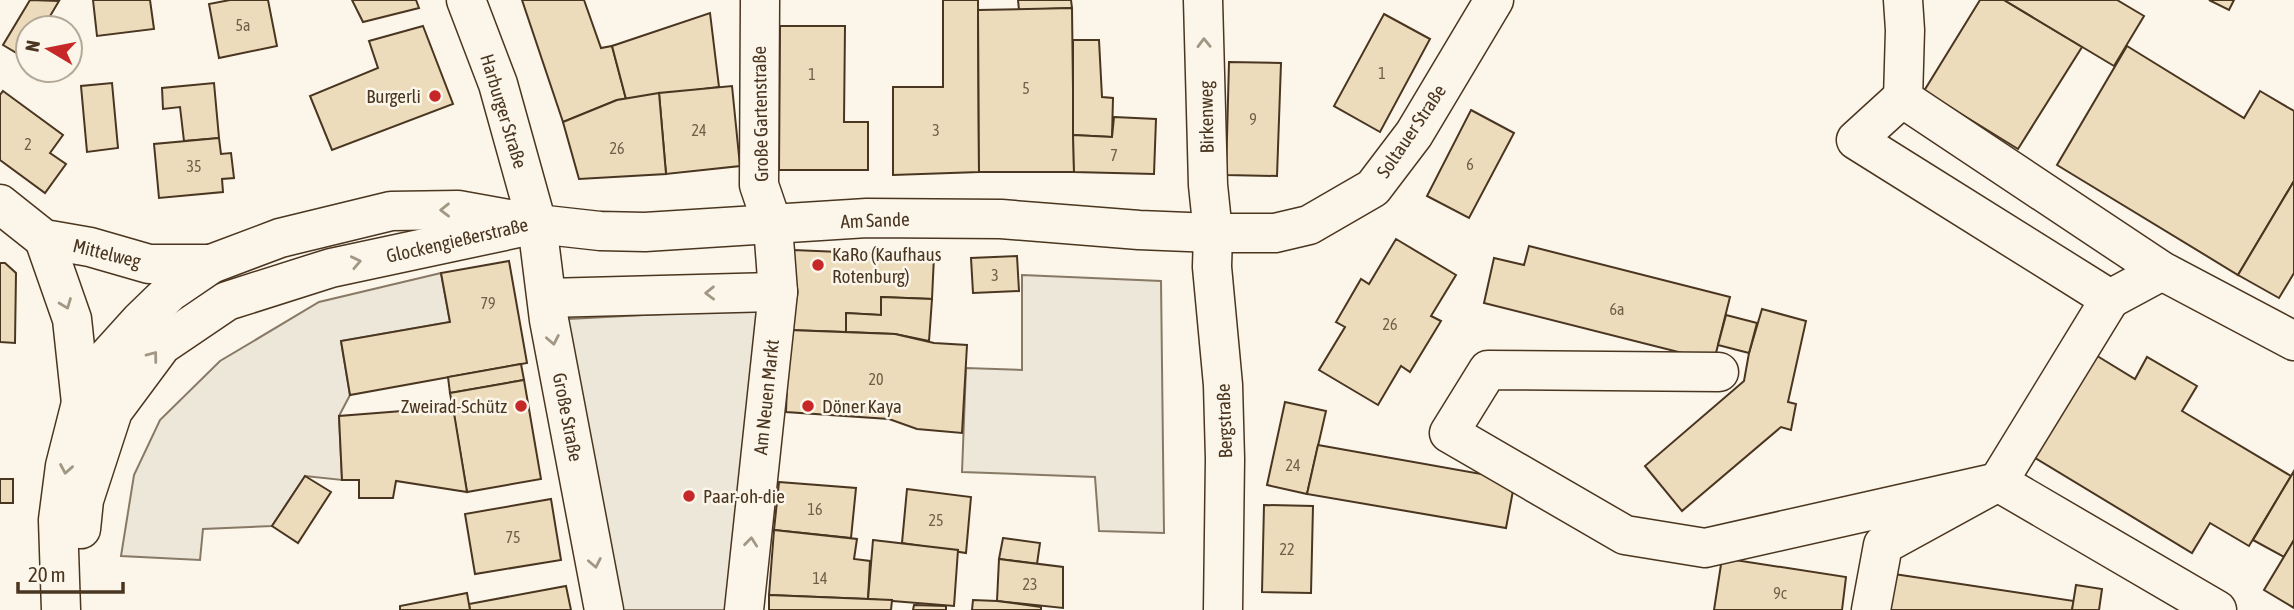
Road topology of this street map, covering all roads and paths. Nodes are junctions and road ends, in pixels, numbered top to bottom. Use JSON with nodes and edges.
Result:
{"nodes":[{"id":1,"x":467,"y":0,"type":"edge"},
{"id":2,"x":760,"y":0,"type":"edge"},
{"id":3,"x":1203,"y":0,"type":"edge"},
{"id":4,"x":1494,"y":0,"type":"edge"},
{"id":5,"x":1903,"y":0,"type":"edge"},
{"id":6,"x":1903,"y":99,"type":"junction"},
{"id":7,"x":0,"y":204,"type":"edge"},
{"id":8,"x":537,"y":224,"type":"junction"},
{"id":9,"x":773,"y":226,"type":"junction"},
{"id":10,"x":1213,"y":233,"type":"junction"},
{"id":11,"x":44,"y":239,"type":"junction"},
{"id":12,"x":211,"y":264,"type":"junction"},
{"id":13,"x":2162,"y":271,"type":"junction"},
{"id":14,"x":778,"y":292,"type":"junction"},
{"id":15,"x":547,"y":298,"type":"junction"},
{"id":16,"x":2110,"y":299,"type":"junction"},
{"id":17,"x":2294,"y":341,"type":"edge"},
{"id":18,"x":1719,"y":372,"type":"dead end"},
{"id":19,"x":81,"y":403,"type":"junction"},
{"id":20,"x":1998,"y":482,"type":"junction"},
{"id":21,"x":61,"y":610,"type":"edge"},
{"id":22,"x":72,"y":610,"type":"edge"},
{"id":23,"x":604,"y":610,"type":"edge"},
{"id":24,"x":744,"y":610,"type":"edge"},
{"id":25,"x":1223,"y":610,"type":"edge"},
{"id":26,"x":1871,"y":610,"type":"edge"},
{"id":27,"x":2217,"y":610,"type":"edge"}],
"edges":[{"from":1,"to":8,"type":"main road","name":"Harburger Straße"},
{"from":2,"to":9,"type":"main road","name":"Große Gartenstraße"},
{"from":10,"to":3,"type":"main road","name":"Birkenweg","one_way":true},
{"from":4,"to":10,"type":"main road","name":"Soltauer Straße"},
{"from":5,"to":6,"type":"main road"},
{"from":6,"to":13,"type":"main road"},
{"from":6,"to":16,"type":"main road"},
{"from":7,"to":11,"type":"main road","name":"Mittelweg"},
{"from":8,"to":9,"type":"main road","name":"Am Sande"},
{"from":8,"to":12,"type":"main road","name":"Glockengießerstraße","one_way":true},
{"from":8,"to":15,"type":"main road","name":"Große Straße"},
{"from":22,"to":8,"type":"main road","name":"Glockengießerstraße","one_way":true},
{"from":9,"to":10,"type":"main road","name":"Am Sande"},
{"from":9,"to":14,"type":"main road","name":"Am Neuen Markt"},
{"from":10,"to":25,"type":"main road","name":"Bergstraße"},
{"from":11,"to":12,"type":"main road","name":"Mittelweg"},
{"from":11,"to":19,"type":"main road","name":"Mittelweg","one_way":true},
{"from":12,"to":19,"type":"main road","name":"Glockengießerstraße"},
{"from":13,"to":16,"type":"main road"},
{"from":13,"to":17,"type":"main road"},
{"from":14,"to":15,"type":"main road","one_way":true},
{"from":24,"to":14,"type":"main road","name":"Am Neuen Markt","one_way":true},
{"from":15,"to":23,"type":"main road","name":"Große Straße","one_way":true},
{"from":16,"to":20,"type":"main road"},
{"from":18,"to":20,"type":"main road"},
{"from":19,"to":21,"type":"main road","name":"Glockengießerstraße","one_way":true},
{"from":20,"to":26,"type":"main road"},
{"from":20,"to":27,"type":"main road"}]}
